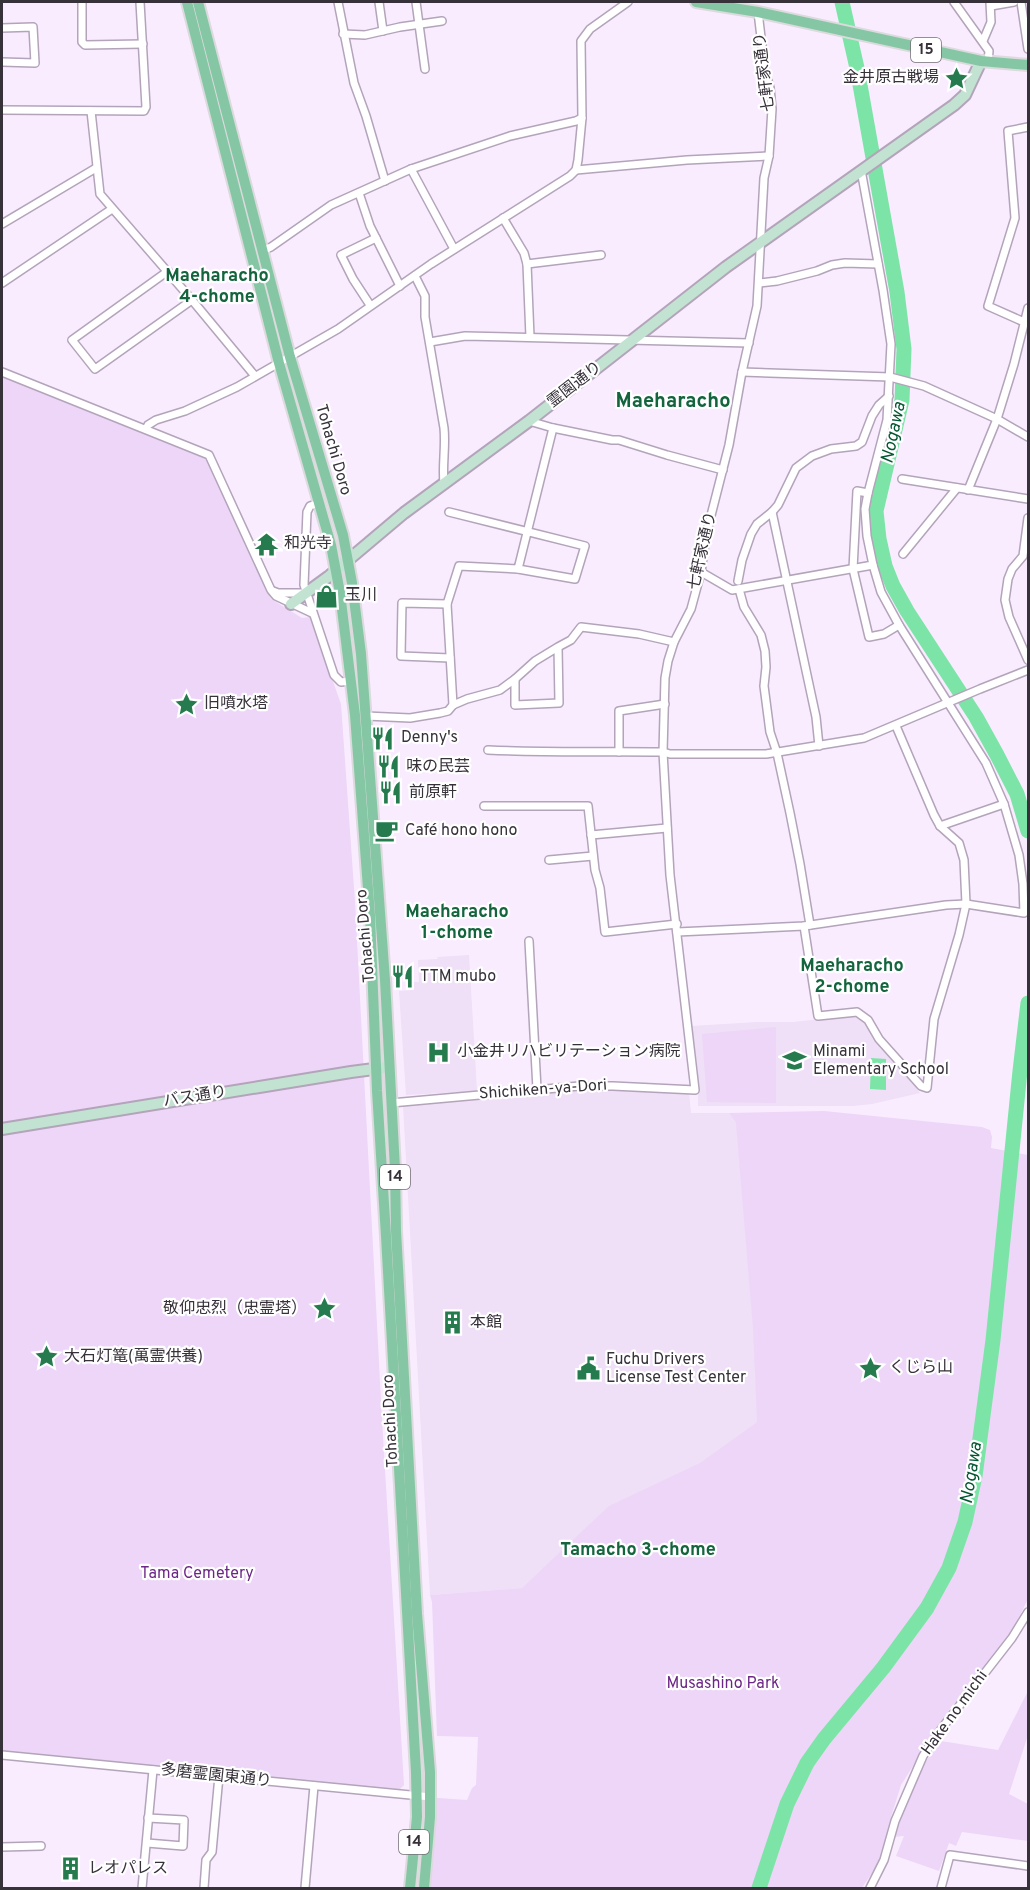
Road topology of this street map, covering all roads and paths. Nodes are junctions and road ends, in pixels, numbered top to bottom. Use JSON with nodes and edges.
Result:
{"nodes":[{"id":1,"x":81,"y":2,"type":"edge"},
{"id":2,"x":141,"y":2,"type":"edge"},
{"id":3,"x":187,"y":2,"type":"edge"},
{"id":4,"x":198,"y":2,"type":"edge"},
{"id":5,"x":338,"y":2,"type":"edge"},
{"id":6,"x":379,"y":2,"type":"edge"},
{"id":7,"x":416,"y":2,"type":"edge"},
{"id":8,"x":627,"y":2,"type":"edge"},
{"id":9,"x":696,"y":2,"type":"edge"},
{"id":10,"x":954,"y":2,"type":"edge"},
{"id":11,"x":1014,"y":2,"type":"edge"},
{"id":12,"x":1021,"y":2,"type":"edge"},
{"id":13,"x":732,"y":4,"type":"edge"},
{"id":14,"x":991,"y":4,"type":"edge"},
{"id":15,"x":751,"y":8,"type":"edge"},
{"id":16,"x":442,"y":21,"type":"dead end"},
{"id":17,"x":420,"y":24,"type":"junction"},
{"id":18,"x":2,"y":28,"type":"edge"},
{"id":19,"x":383,"y":30,"type":"junction"},
{"id":20,"x":343,"y":34,"type":"junction"},
{"id":21,"x":983,"y":40,"type":"junction"},
{"id":22,"x":143,"y":44,"type":"junction"},
{"id":23,"x":1029,"y":49,"type":"edge"},
{"id":24,"x":2,"y":62,"type":"edge"},
{"id":25,"x":985,"y":62,"type":"junction"},
{"id":26,"x":1029,"y":65,"type":"edge"},
{"id":27,"x":425,"y":69,"type":"dead end"},
{"id":28,"x":2,"y":110,"type":"edge"},
{"id":29,"x":91,"y":111,"type":"junction"},
{"id":30,"x":582,"y":118,"type":"junction"},
{"id":31,"x":1029,"y":127,"type":"edge"},
{"id":32,"x":769,"y":156,"type":"junction"},
{"id":33,"x":96,"y":168,"type":"junction"},
{"id":34,"x":411,"y":169,"type":"junction"},
{"id":35,"x":576,"y":170,"type":"junction"},
{"id":36,"x":861,"y":170,"type":"junction"},
{"id":37,"x":385,"y":181,"type":"junction"},
{"id":38,"x":359,"y":193,"type":"junction"},
{"id":39,"x":112,"y":209,"type":"junction"},
{"id":40,"x":503,"y":218,"type":"junction"},
{"id":41,"x":2,"y":225,"type":"edge"},
{"id":42,"x":376,"y":238,"type":"junction"},
{"id":43,"x":760,"y":244,"type":"junction"},
{"id":44,"x":454,"y":249,"type":"junction"},
{"id":45,"x":262,"y":251,"type":"junction"},
{"id":46,"x":601,"y":255,"type":"dead end"},
{"id":47,"x":527,"y":264,"type":"junction"},
{"id":48,"x":878,"y":264,"type":"junction"},
{"id":49,"x":168,"y":271,"type":"junction"},
{"id":50,"x":415,"y":276,"type":"junction"},
{"id":51,"x":2,"y":283,"type":"edge"},
{"id":52,"x":759,"y":283,"type":"junction"},
{"id":53,"x":400,"y":286,"type":"junction"},
{"id":54,"x":192,"y":300,"type":"junction"},
{"id":55,"x":370,"y":305,"type":"junction"},
{"id":56,"x":1029,"y":308,"type":"edge"},
{"id":57,"x":1024,"y":322,"type":"junction"},
{"id":58,"x":530,"y":337,"type":"junction"},
{"id":59,"x":635,"y":339,"type":"junction"},
{"id":60,"x":430,"y":342,"type":"junction"},
{"id":61,"x":749,"y":343,"type":"junction"},
{"id":62,"x":290,"y":357,"type":"junction"},
{"id":63,"x":279,"y":363,"type":"junction"},
{"id":64,"x":2,"y":372,"type":"edge"},
{"id":65,"x":742,"y":372,"type":"junction"},
{"id":66,"x":255,"y":376,"type":"junction"},
{"id":67,"x":890,"y":377,"type":"junction"},
{"id":68,"x":889,"y":396,"type":"junction"},
{"id":69,"x":997,"y":419,"type":"junction"},
{"id":70,"x":529,"y":421,"type":"junction"},
{"id":71,"x":553,"y":428,"type":"junction"},
{"id":72,"x":146,"y":429,"type":"junction"},
{"id":73,"x":1029,"y":437,"type":"edge"},
{"id":74,"x":723,"y":470,"type":"junction"},
{"id":75,"x":902,"y":479,"type":"dead end"},
{"id":76,"x":444,"y":484,"type":"junction"},
{"id":77,"x":957,"y":488,"type":"junction"},
{"id":78,"x":968,"y":490,"type":"junction"},
{"id":79,"x":868,"y":493,"type":"junction"},
{"id":80,"x":1029,"y":499,"type":"edge"},
{"id":81,"x":319,"y":503,"type":"junction"},
{"id":82,"x":449,"y":512,"type":"dead end"},
{"id":83,"x":772,"y":512,"type":"junction"},
{"id":84,"x":1029,"y":518,"type":"edge"},
{"id":85,"x":528,"y":531,"type":"junction"},
{"id":86,"x":903,"y":554,"type":"dead end"},
{"id":87,"x":348,"y":558,"type":"junction"},
{"id":88,"x":873,"y":565,"type":"junction"},
{"id":89,"x":518,"y":569,"type":"junction"},
{"id":90,"x":853,"y":569,"type":"junction"},
{"id":91,"x":336,"y":570,"type":"junction"},
{"id":92,"x":701,"y":573,"type":"junction"},
{"id":93,"x":787,"y":581,"type":"junction"},
{"id":94,"x":739,"y":585,"type":"junction"},
{"id":95,"x":271,"y":590,"type":"junction"},
{"id":96,"x":306,"y":593,"type":"junction"},
{"id":97,"x":291,"y":604,"type":"junction"},
{"id":98,"x":447,"y":604,"type":"junction"},
{"id":99,"x":312,"y":613,"type":"junction"},
{"id":100,"x":900,"y":625,"type":"junction"},
{"id":101,"x":674,"y":642,"type":"junction"},
{"id":102,"x":558,"y":647,"type":"junction"},
{"id":103,"x":450,"y":658,"type":"junction"},
{"id":104,"x":1029,"y":660,"type":"edge"},
{"id":105,"x":1029,"y":670,"type":"edge"},
{"id":106,"x":515,"y":679,"type":"junction"},
{"id":107,"x":351,"y":681,"type":"junction"},
{"id":108,"x":949,"y":702,"type":"junction"},
{"id":109,"x":664,"y":704,"type":"junction"},
{"id":110,"x":453,"y":705,"type":"junction"},
{"id":111,"x":366,"y":716,"type":"junction"},
{"id":112,"x":896,"y":726,"type":"junction"},
{"id":113,"x":819,"y":746,"type":"junction"},
{"id":114,"x":488,"y":750,"type":"dead end"},
{"id":115,"x":619,"y":752,"type":"junction"},
{"id":116,"x":663,"y":753,"type":"junction"},
{"id":117,"x":777,"y":753,"type":"junction"},
{"id":118,"x":1004,"y":804,"type":"junction"},
{"id":119,"x":484,"y":806,"type":"dead end"},
{"id":120,"x":940,"y":826,"type":"junction"},
{"id":121,"x":667,"y":828,"type":"junction"},
{"id":122,"x":591,"y":835,"type":"junction"},
{"id":123,"x":593,"y":856,"type":"junction"},
{"id":124,"x":549,"y":860,"type":"dead end"},
{"id":125,"x":966,"y":904,"type":"junction"},
{"id":126,"x":677,"y":924,"type":"junction"},
{"id":127,"x":807,"y":926,"type":"junction"},
{"id":128,"x":677,"y":932,"type":"junction"},
{"id":129,"x":529,"y":941,"type":"dead end"},
{"id":130,"x":389,"y":1067,"type":"junction"},
{"id":131,"x":375,"y":1068,"type":"junction"},
{"id":132,"x":537,"y":1089,"type":"junction"},
{"id":133,"x":695,"y":1090,"type":"joint"},
{"id":134,"x":391,"y":1100,"type":"junction"},
{"id":135,"x":2,"y":1129,"type":"edge"},
{"id":136,"x":381,"y":1164,"type":"junction"},
{"id":137,"x":1029,"y":1612,"type":"edge"},
{"id":138,"x":2,"y":1755,"type":"edge"},
{"id":139,"x":153,"y":1770,"type":"junction"},
{"id":140,"x":219,"y":1776,"type":"junction"},
{"id":141,"x":314,"y":1786,"type":"junction"},
{"id":142,"x":417,"y":1795,"type":"junction"},
{"id":143,"x":431,"y":1797,"type":"junction"},
{"id":144,"x":148,"y":1818,"type":"junction"},
{"id":145,"x":147,"y":1843,"type":"junction"},
{"id":146,"x":41,"y":1846,"type":"dead end"},
{"id":147,"x":2,"y":1847,"type":"edge"},
{"id":148,"x":1029,"y":1866,"type":"edge"},
{"id":149,"x":142,"y":1888,"type":"edge"},
{"id":150,"x":204,"y":1888,"type":"edge"},
{"id":151,"x":305,"y":1888,"type":"edge"},
{"id":152,"x":410,"y":1888,"type":"edge"},
{"id":153,"x":424,"y":1888,"type":"edge"},
{"id":154,"x":870,"y":1888,"type":"edge"},
{"id":155,"x":941,"y":1888,"type":"edge"}],
"edges":[{"from":1,"to":22,"type":"street"},
{"from":2,"to":22,"type":"street"},
{"from":3,"to":63,"type":"main road","name":"Tohachi Doro","number":"14"},
{"from":4,"to":45,"type":"main road","name":"Tohachi Doro","number":"14"},
{"from":5,"to":20,"type":"street"},
{"from":6,"to":19,"type":"street"},
{"from":7,"to":17,"type":"street"},
{"from":8,"to":30,"type":"street"},
{"from":9,"to":13,"type":"main road","number":"15"},
{"from":10,"to":21,"type":"street"},
{"from":11,"to":14,"type":"street"},
{"from":12,"to":23,"type":"street"},
{"from":13,"to":15,"type":"main road","number":"15"},
{"from":14,"to":21,"type":"street"},
{"from":15,"to":25,"type":"main road","number":"15"},
{"from":15,"to":32,"type":"street","name":"七軒家通り"},
{"from":16,"to":17,"type":"street"},
{"from":17,"to":19,"type":"street"},
{"from":17,"to":27,"type":"street"},
{"from":18,"to":24,"type":"street"},
{"from":19,"to":20,"type":"street"},
{"from":20,"to":37,"type":"street"},
{"from":21,"to":25,"type":"street"},
{"from":22,"to":29,"type":"street"},
{"from":25,"to":26,"type":"main road","number":"15"},
{"from":25,"to":36,"type":"street","name":"霊園通り"},
{"from":28,"to":29,"type":"street"},
{"from":29,"to":33,"type":"street"},
{"from":30,"to":34,"type":"street"},
{"from":30,"to":35,"type":"street"},
{"from":31,"to":57,"type":"street"},
{"from":32,"to":35,"type":"street"},
{"from":32,"to":43,"type":"street","name":"七軒家通り"},
{"from":33,"to":39,"type":"street"},
{"from":33,"to":41,"type":"street"},
{"from":34,"to":37,"type":"street"},
{"from":34,"to":44,"type":"street"},
{"from":35,"to":40,"type":"street"},
{"from":36,"to":43,"type":"street","name":"霊園通り"},
{"from":36,"to":48,"type":"street"},
{"from":37,"to":38,"type":"street"},
{"from":38,"to":42,"type":"street"},
{"from":38,"to":45,"type":"street"},
{"from":39,"to":49,"type":"street"},
{"from":39,"to":51,"type":"street"},
{"from":40,"to":44,"type":"street"},
{"from":40,"to":47,"type":"street"},
{"from":42,"to":53,"type":"street"},
{"from":42,"to":55,"type":"street"},
{"from":43,"to":52,"type":"street","name":"七軒家通り"},
{"from":43,"to":59,"type":"street","name":"霊園通り"},
{"from":44,"to":50,"type":"street"},
{"from":45,"to":62,"type":"main road","name":"Tohachi Doro","number":"14"},
{"from":46,"to":47,"type":"street"},
{"from":47,"to":58,"type":"street"},
{"from":48,"to":52,"type":"street"},
{"from":48,"to":67,"type":"street"},
{"from":49,"to":54,"type":"street"},
{"from":49,"to":54,"type":"street"},
{"from":50,"to":53,"type":"street"},
{"from":50,"to":60,"type":"street"},
{"from":52,"to":61,"type":"street","name":"七軒家通り"},
{"from":53,"to":55,"type":"street"},
{"from":54,"to":66,"type":"street"},
{"from":55,"to":62,"type":"street"},
{"from":56,"to":57,"type":"street"},
{"from":57,"to":69,"type":"street"},
{"from":58,"to":59,"type":"street"},
{"from":58,"to":60,"type":"street"},
{"from":59,"to":61,"type":"street"},
{"from":59,"to":70,"type":"street","name":"霊園通り"},
{"from":60,"to":76,"type":"street"},
{"from":61,"to":65,"type":"street","name":"七軒家通り"},
{"from":62,"to":63,"type":"street"},
{"from":62,"to":87,"type":"main road","name":"Tohachi Doro","number":"14"},
{"from":63,"to":66,"type":"street"},
{"from":63,"to":81,"type":"main road","name":"Tohachi Doro","number":"14"},
{"from":64,"to":72,"type":"street"},
{"from":65,"to":67,"type":"street"},
{"from":65,"to":74,"type":"street","name":"七軒家通り"},
{"from":66,"to":72,"type":"street"},
{"from":67,"to":68,"type":"street"},
{"from":67,"to":69,"type":"street"},
{"from":68,"to":79,"type":"street"},
{"from":68,"to":83,"type":"street"},
{"from":69,"to":73,"type":"street"},
{"from":69,"to":78,"type":"street"},
{"from":70,"to":71,"type":"street"},
{"from":70,"to":76,"type":"street","name":"霊園通り"},
{"from":71,"to":74,"type":"street"},
{"from":71,"to":85,"type":"street"},
{"from":72,"to":95,"type":"street"},
{"from":74,"to":92,"type":"street","name":"七軒家通り"},
{"from":75,"to":77,"type":"street"},
{"from":76,"to":87,"type":"street","name":"霊園通り"},
{"from":77,"to":78,"type":"street"},
{"from":77,"to":86,"type":"street"},
{"from":78,"to":80,"type":"street"},
{"from":79,"to":88,"type":"street"},
{"from":79,"to":90,"type":"street"},
{"from":81,"to":91,"type":"main road","name":"Tohachi Doro","number":"14"},
{"from":81,"to":96,"type":"street"},
{"from":82,"to":85,"type":"street"},
{"from":83,"to":93,"type":"street"},
{"from":83,"to":94,"type":"street"},
{"from":84,"to":104,"type":"street"},
{"from":85,"to":89,"type":"street"},
{"from":85,"to":89,"type":"street"},
{"from":87,"to":91,"type":"street","name":"霊園通り"},
{"from":87,"to":111,"type":"main road","name":"Tohachi Doro","number":"14"},
{"from":88,"to":90,"type":"street"},
{"from":88,"to":100,"type":"street"},
{"from":89,"to":98,"type":"street"},
{"from":90,"to":93,"type":"street"},
{"from":90,"to":100,"type":"street"},
{"from":91,"to":96,"type":"street","name":"霊園通り"},
{"from":91,"to":107,"type":"main road","name":"Tohachi Doro","number":"14"},
{"from":92,"to":94,"type":"street"},
{"from":92,"to":101,"type":"street","name":"七軒家通り"},
{"from":93,"to":94,"type":"street"},
{"from":93,"to":113,"type":"street"},
{"from":94,"to":117,"type":"street"},
{"from":95,"to":96,"type":"street"},
{"from":95,"to":97,"type":"street"},
{"from":96,"to":97,"type":"street","name":"霊園通り"},
{"from":96,"to":99,"type":"street"},
{"from":97,"to":99,"type":"street"},
{"from":98,"to":103,"type":"street"},
{"from":98,"to":103,"type":"street"},
{"from":99,"to":107,"type":"street"},
{"from":100,"to":108,"type":"street"},
{"from":101,"to":102,"type":"street"},
{"from":101,"to":109,"type":"street","name":"七軒家通り"},
{"from":102,"to":106,"type":"street"},
{"from":102,"to":106,"type":"street"},
{"from":103,"to":110,"type":"street"},
{"from":105,"to":108,"type":"street"},
{"from":106,"to":110,"type":"street"},
{"from":107,"to":131,"type":"main road","name":"Tohachi Doro","number":"14"},
{"from":108,"to":112,"type":"street"},
{"from":108,"to":118,"type":"street"},
{"from":109,"to":115,"type":"street"},
{"from":109,"to":116,"type":"street","name":"七軒家通り"},
{"from":110,"to":111,"type":"street"},
{"from":111,"to":130,"type":"main road","name":"Tohachi Doro","number":"14"},
{"from":112,"to":113,"type":"street"},
{"from":112,"to":120,"type":"street"},
{"from":113,"to":117,"type":"street"},
{"from":114,"to":115,"type":"street"},
{"from":115,"to":116,"type":"street"},
{"from":116,"to":117,"type":"street"},
{"from":116,"to":121,"type":"street","name":"七軒家通り"},
{"from":117,"to":127,"type":"street"},
{"from":118,"to":120,"type":"street"},
{"from":118,"to":125,"type":"street"},
{"from":119,"to":122,"type":"street"},
{"from":120,"to":125,"type":"street"},
{"from":121,"to":122,"type":"street"},
{"from":121,"to":126,"type":"street","name":"七軒家通り"},
{"from":122,"to":123,"type":"street"},
{"from":123,"to":124,"type":"street"},
{"from":123,"to":126,"type":"street"},
{"from":125,"to":127,"type":"street"},
{"from":125,"to":127,"type":"street"},
{"from":126,"to":128,"type":"street","name":"七軒家通り"},
{"from":127,"to":128,"type":"street"},
{"from":128,"to":133,"type":"street","name":"七軒家通り"},
{"from":129,"to":132,"type":"street"},
{"from":130,"to":131,"type":"street","name":"バス通り"},
{"from":130,"to":134,"type":"main road","name":"Tohachi Doro","number":"14"},
{"from":131,"to":135,"type":"street","name":"バス通り"},
{"from":131,"to":136,"type":"main road","name":"Tohachi Doro","number":"14"},
{"from":132,"to":133,"type":"street","name":"Shichiken-ya-Dori"},
{"from":132,"to":134,"type":"street","name":"Shichiken-ya-Dori"},
{"from":134,"to":136,"type":"main road"},
{"from":134,"to":143,"type":"main road","name":"Tohachi Doro","number":"14"},
{"from":136,"to":142,"type":"main road","name":"Tohachi Doro","number":"14"},
{"from":137,"to":154,"type":"street","name":"Hake no michi"},
{"from":138,"to":139,"type":"street","name":"多磨霊園東通り"},
{"from":139,"to":140,"type":"street","name":"多磨霊園東通り"},
{"from":139,"to":144,"type":"street"},
{"from":140,"to":141,"type":"street","name":"多磨霊園東通り"},
{"from":140,"to":150,"type":"street"},
{"from":141,"to":142,"type":"street","name":"多磨霊園東通り"},
{"from":141,"to":151,"type":"street"},
{"from":142,"to":143,"type":"street","name":"多磨霊園東通り"},
{"from":142,"to":152,"type":"main road","name":"Tohachi Doro","number":"14"},
{"from":143,"to":153,"type":"main road","name":"Tohachi Doro","number":"14"},
{"from":144,"to":145,"type":"street"},
{"from":144,"to":145,"type":"street"},
{"from":145,"to":149,"type":"street"},
{"from":146,"to":147,"type":"street"},
{"from":148,"to":155,"type":"street"}]}
